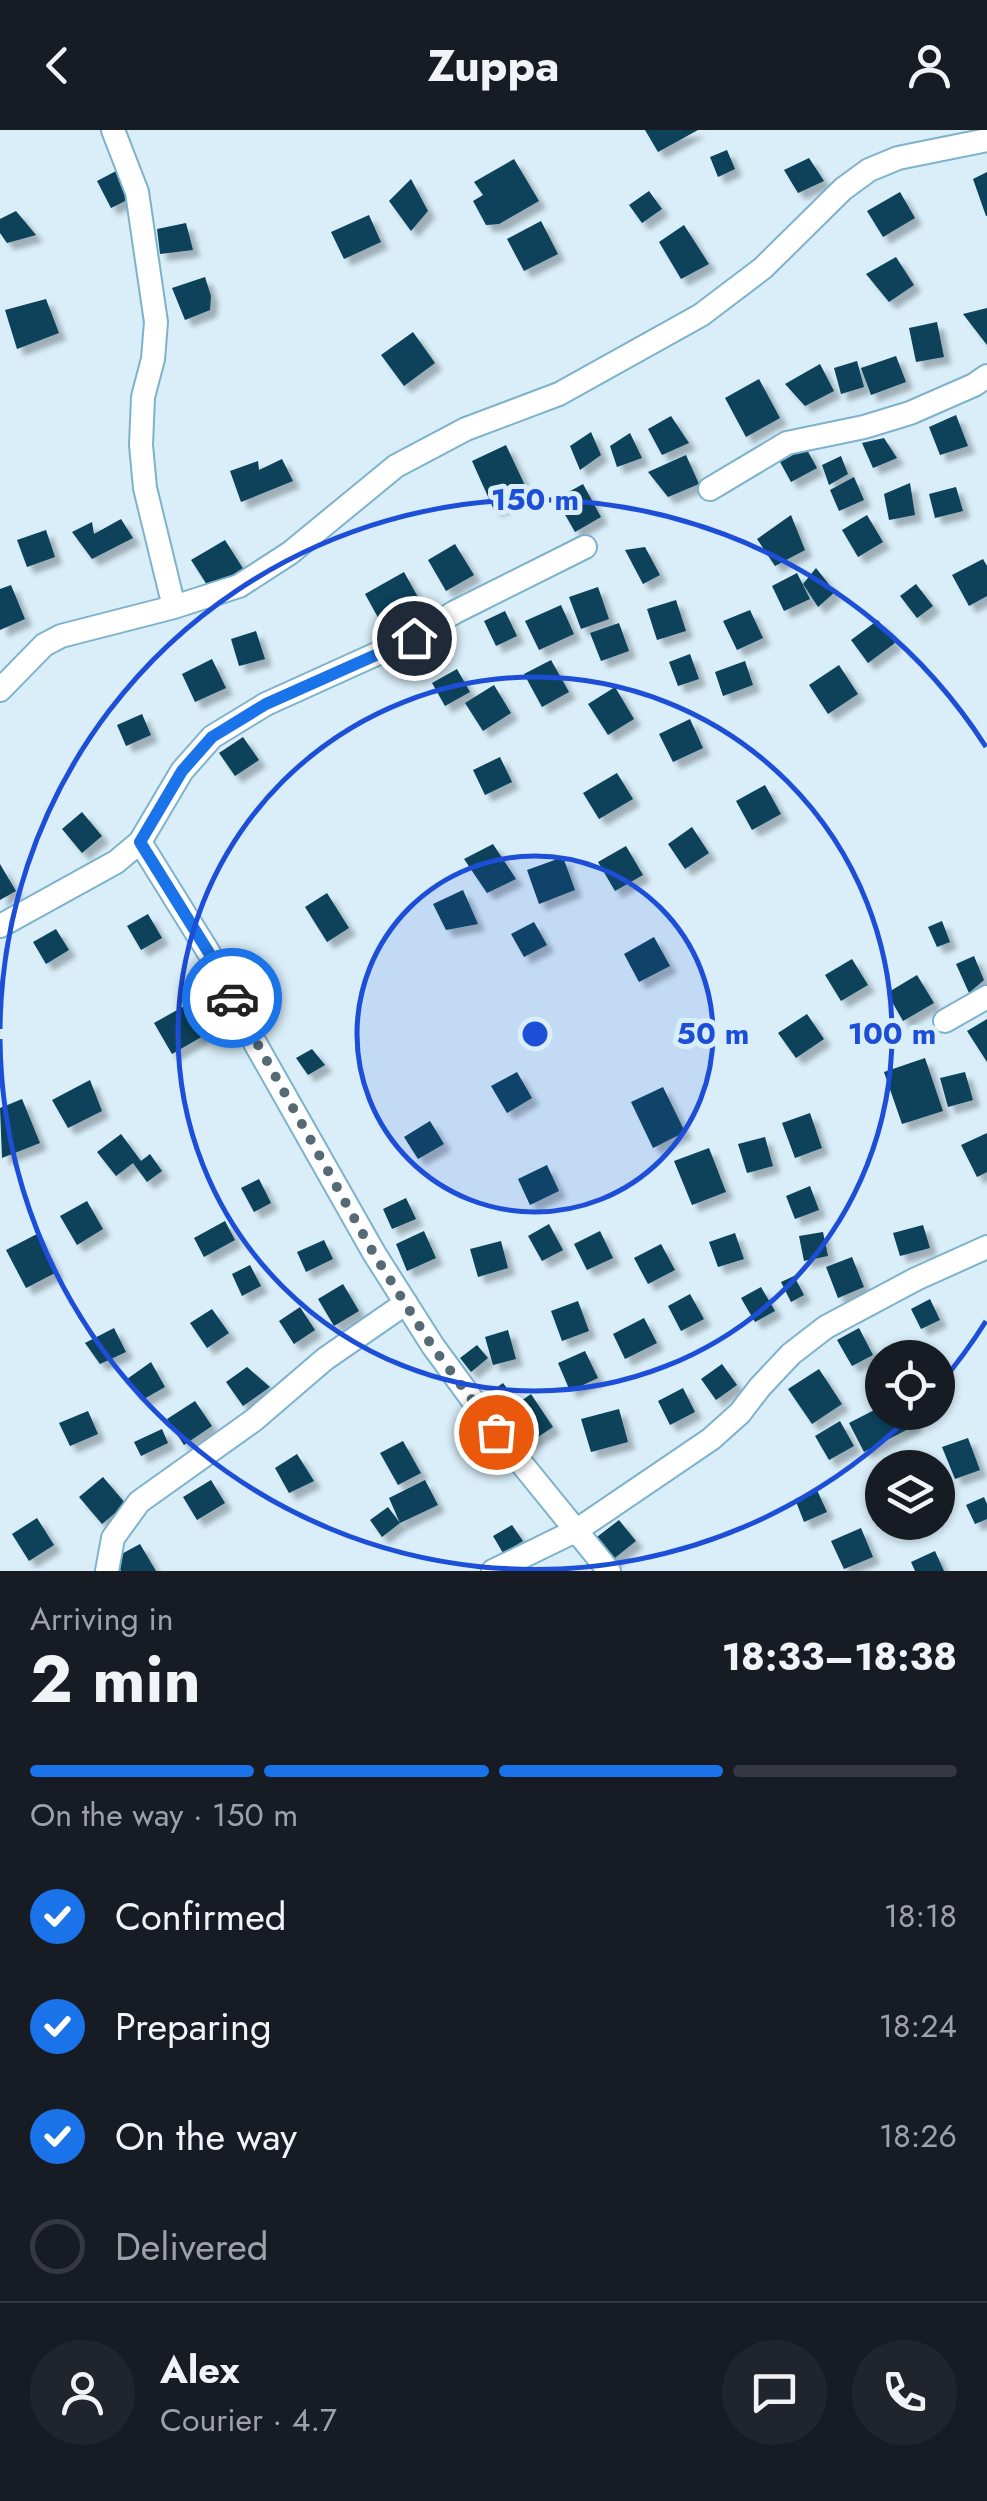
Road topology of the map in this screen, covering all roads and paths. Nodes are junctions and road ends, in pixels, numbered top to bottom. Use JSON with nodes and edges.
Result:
{"nodes":[{"id":1,"x":113,"y":130,"type":"edge"},
{"id":2,"x":987,"y":140,"type":"edge"},
{"id":3,"x":987,"y":376,"type":"edge"},
{"id":4,"x":710,"y":489,"type":"dead end"},
{"id":5,"x":585,"y":547,"type":"dead end"},
{"id":6,"x":174,"y":608,"type":"junction"},
{"id":7,"x":0,"y":690,"type":"edge"},
{"id":8,"x":140,"y":842,"type":"junction"},
{"id":9,"x":0,"y":926,"type":"edge"},
{"id":10,"x":987,"y":997,"type":"edge"},
{"id":11,"x":945,"y":1021,"type":"dead end"},
{"id":12,"x":987,"y":1247,"type":"edge"},
{"id":13,"x":406,"y":1303,"type":"junction"},
{"id":14,"x":578,"y":1530,"type":"junction"},
{"id":15,"x":107,"y":1571,"type":"edge"},
{"id":16,"x":493,"y":1571,"type":"edge"},
{"id":17,"x":609,"y":1571,"type":"edge"}],
"edges":[{"from":1,"to":6,"type":"street"},
{"from":2,"to":6,"type":"street"},
{"from":3,"to":4,"type":"street"},
{"from":5,"to":8,"type":"street"},
{"from":6,"to":7,"type":"street"},
{"from":8,"to":9,"type":"street"},
{"from":8,"to":13,"type":"street"},
{"from":10,"to":11,"type":"street"},
{"from":12,"to":14,"type":"street"},
{"from":13,"to":14,"type":"street"},
{"from":13,"to":15,"type":"street"},
{"from":14,"to":16,"type":"street"},
{"from":14,"to":17,"type":"street"}]}
